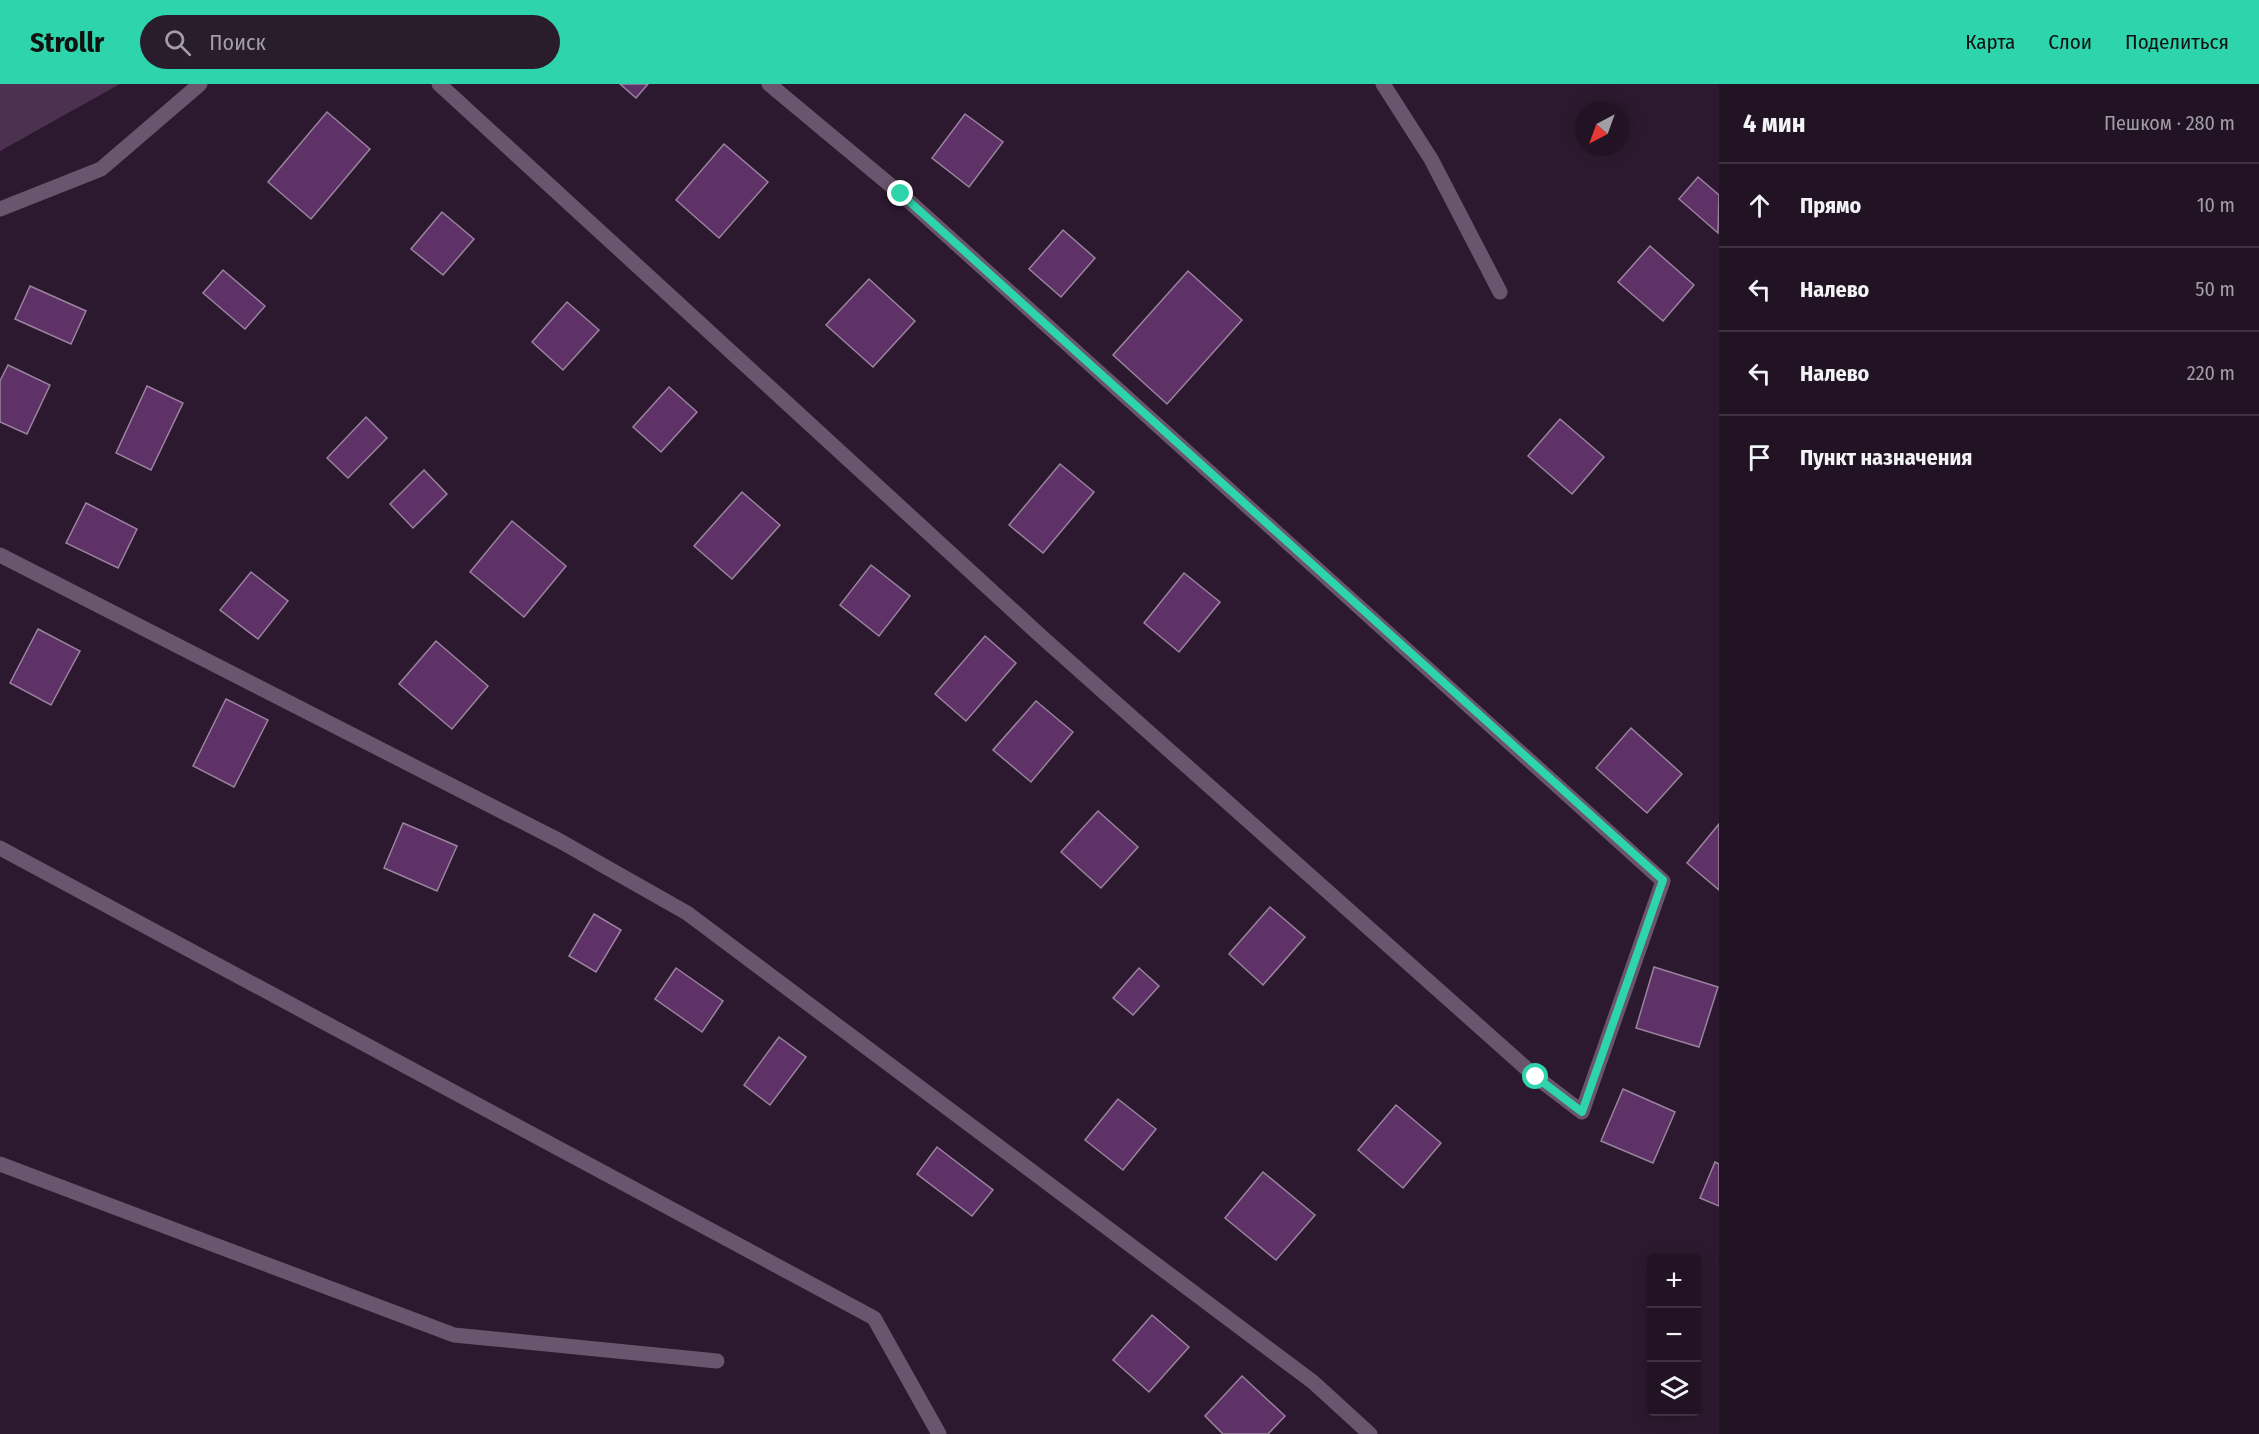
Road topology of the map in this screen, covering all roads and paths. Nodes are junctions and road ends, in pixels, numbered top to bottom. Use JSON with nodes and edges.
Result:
{"nodes":[{"id":1,"x":200,"y":84,"type":"edge"},
{"id":2,"x":439,"y":84,"type":"edge"},
{"id":3,"x":769,"y":84,"type":"edge"},
{"id":4,"x":1383,"y":84,"type":"edge"},
{"id":5,"x":0,"y":209,"type":"edge"},
{"id":6,"x":1500,"y":292,"type":"dead end"},
{"id":7,"x":0,"y":555,"type":"edge"},
{"id":8,"x":0,"y":848,"type":"edge"},
{"id":9,"x":0,"y":1164,"type":"edge"},
{"id":10,"x":717,"y":1361,"type":"dead end"},
{"id":11,"x":939,"y":1434,"type":"edge"},
{"id":12,"x":1370,"y":1434,"type":"edge"}],
"edges":[{"from":1,"to":5,"type":"street"},
{"from":2,"to":3,"type":"street"},
{"from":4,"to":6,"type":"street"},
{"from":7,"to":12,"type":"street"},
{"from":8,"to":11,"type":"street"},
{"from":9,"to":10,"type":"street"}]}
